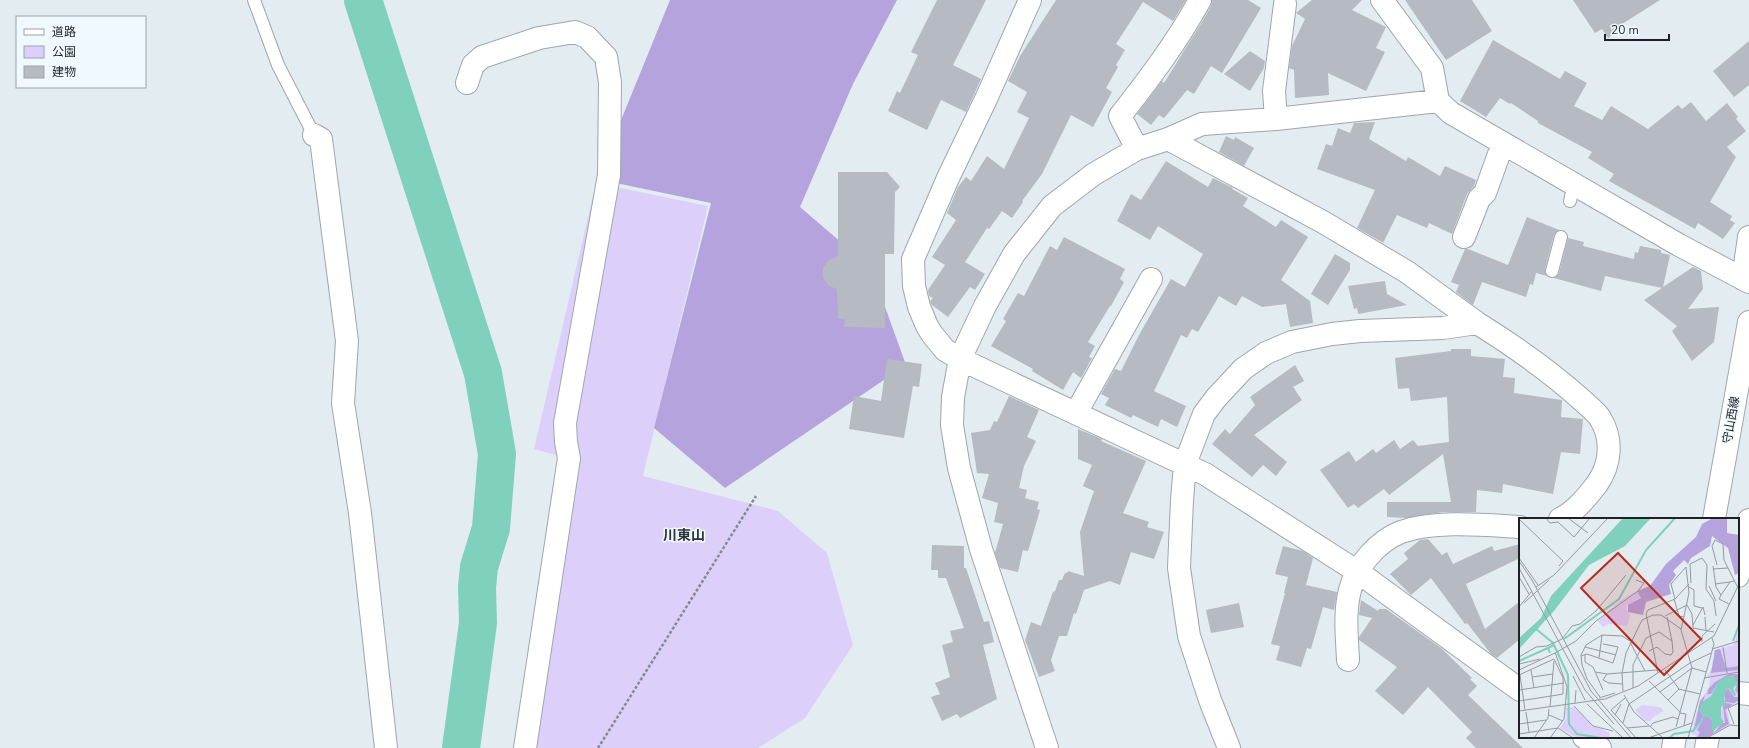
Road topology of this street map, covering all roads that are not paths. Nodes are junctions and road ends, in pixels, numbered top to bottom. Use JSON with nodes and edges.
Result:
{"nodes":[{"id":1,"x":254,"y":0,"type":"edge"},
{"id":2,"x":1030,"y":0,"type":"edge"},
{"id":3,"x":1200,"y":0,"type":"edge"},
{"id":4,"x":1382,"y":0,"type":"edge"},
{"id":5,"x":1285,"y":1,"type":"edge"},
{"id":6,"x":467,"y":83,"type":"dead end"},
{"id":7,"x":1438,"y":102,"type":"junction"},
{"id":8,"x":1276,"y":119,"type":"junction"},
{"id":9,"x":314,"y":135,"type":"joint"},
{"id":10,"x":1168,"y":139,"type":"junction"},
{"id":11,"x":1503,"y":143,"type":"junction"},
{"id":12,"x":1137,"y":148,"type":"junction"},
{"id":13,"x":1464,"y":237,"type":"dead end"},
{"id":14,"x":1561,"y":237,"type":"dead end"},
{"id":15,"x":1749,"y":237,"type":"edge"},
{"id":16,"x":1552,"y":271,"type":"dead end"},
{"id":17,"x":1150,"y":279,"type":"dead end"},
{"id":18,"x":1746,"y":281,"type":"edge"},
{"id":19,"x":1749,"y":322,"type":"edge"},
{"id":20,"x":1477,"y":323,"type":"junction"},
{"id":21,"x":960,"y":359,"type":"junction"},
{"id":22,"x":1076,"y":413,"type":"junction"},
{"id":23,"x":1185,"y":464,"type":"junction"},
{"id":24,"x":1561,"y":518,"type":"edge"},
{"id":25,"x":1714,"y":518,"type":"edge"},
{"id":26,"x":1749,"y":520,"type":"edge"},
{"id":27,"x":1519,"y":527,"type":"edge"},
{"id":28,"x":1739,"y":571,"type":"edge"},
{"id":29,"x":1358,"y":572,"type":"junction"},
{"id":30,"x":1348,"y":660,"type":"dead end"},
{"id":31,"x":1519,"y":689,"type":"edge"},
{"id":32,"x":1739,"y":693,"type":"edge"},
{"id":33,"x":1749,"y":694,"type":"edge"},
{"id":34,"x":1585,"y":738,"type":"edge"},
{"id":35,"x":1675,"y":738,"type":"edge"},
{"id":36,"x":1708,"y":738,"type":"edge"},
{"id":37,"x":386,"y":748,"type":"edge"},
{"id":38,"x":525,"y":748,"type":"edge"},
{"id":39,"x":1046,"y":748,"type":"edge"},
{"id":40,"x":1229,"y":748,"type":"edge"},
{"id":41,"x":1600,"y":748,"type":"edge"},
{"id":42,"x":1673,"y":748,"type":"edge"},
{"id":43,"x":1706,"y":748,"type":"edge"}],
"edges":[{"from":1,"to":9,"type":"lane"},
{"from":2,"to":21,"type":"street"},
{"from":3,"to":12,"type":"street"},
{"from":4,"to":7,"type":"street"},
{"from":5,"to":8,"type":"street"},
{"from":6,"to":38,"type":"street"},
{"from":7,"to":8,"type":"street"},
{"from":7,"to":11,"type":"street"},
{"from":8,"to":10,"type":"street"},
{"from":9,"to":37,"type":"street"},
{"from":10,"to":12,"type":"street"},
{"from":10,"to":20,"type":"street"},
{"from":11,"to":13,"type":"street"},
{"from":11,"to":18,"type":"street"},
{"from":12,"to":21,"type":"street"},
{"from":14,"to":16,"type":"lane"},
{"from":15,"to":18,"type":"street"},
{"from":17,"to":22,"type":"street"},
{"from":19,"to":25,"type":"street","name":"守山西線"},
{"from":20,"to":23,"type":"street"},
{"from":20,"to":24,"type":"street"},
{"from":21,"to":22,"type":"street"},
{"from":21,"to":39,"type":"street"},
{"from":22,"to":23,"type":"street"},
{"from":23,"to":29,"type":"street"},
{"from":23,"to":40,"type":"street"},
{"from":26,"to":28,"type":"street"},
{"from":27,"to":29,"type":"street"},
{"from":29,"to":30,"type":"street"},
{"from":29,"to":31,"type":"street"},
{"from":32,"to":33,"type":"street"},
{"from":34,"to":41,"type":"street"},
{"from":35,"to":42,"type":"street"},
{"from":36,"to":43,"type":"street"}]}
